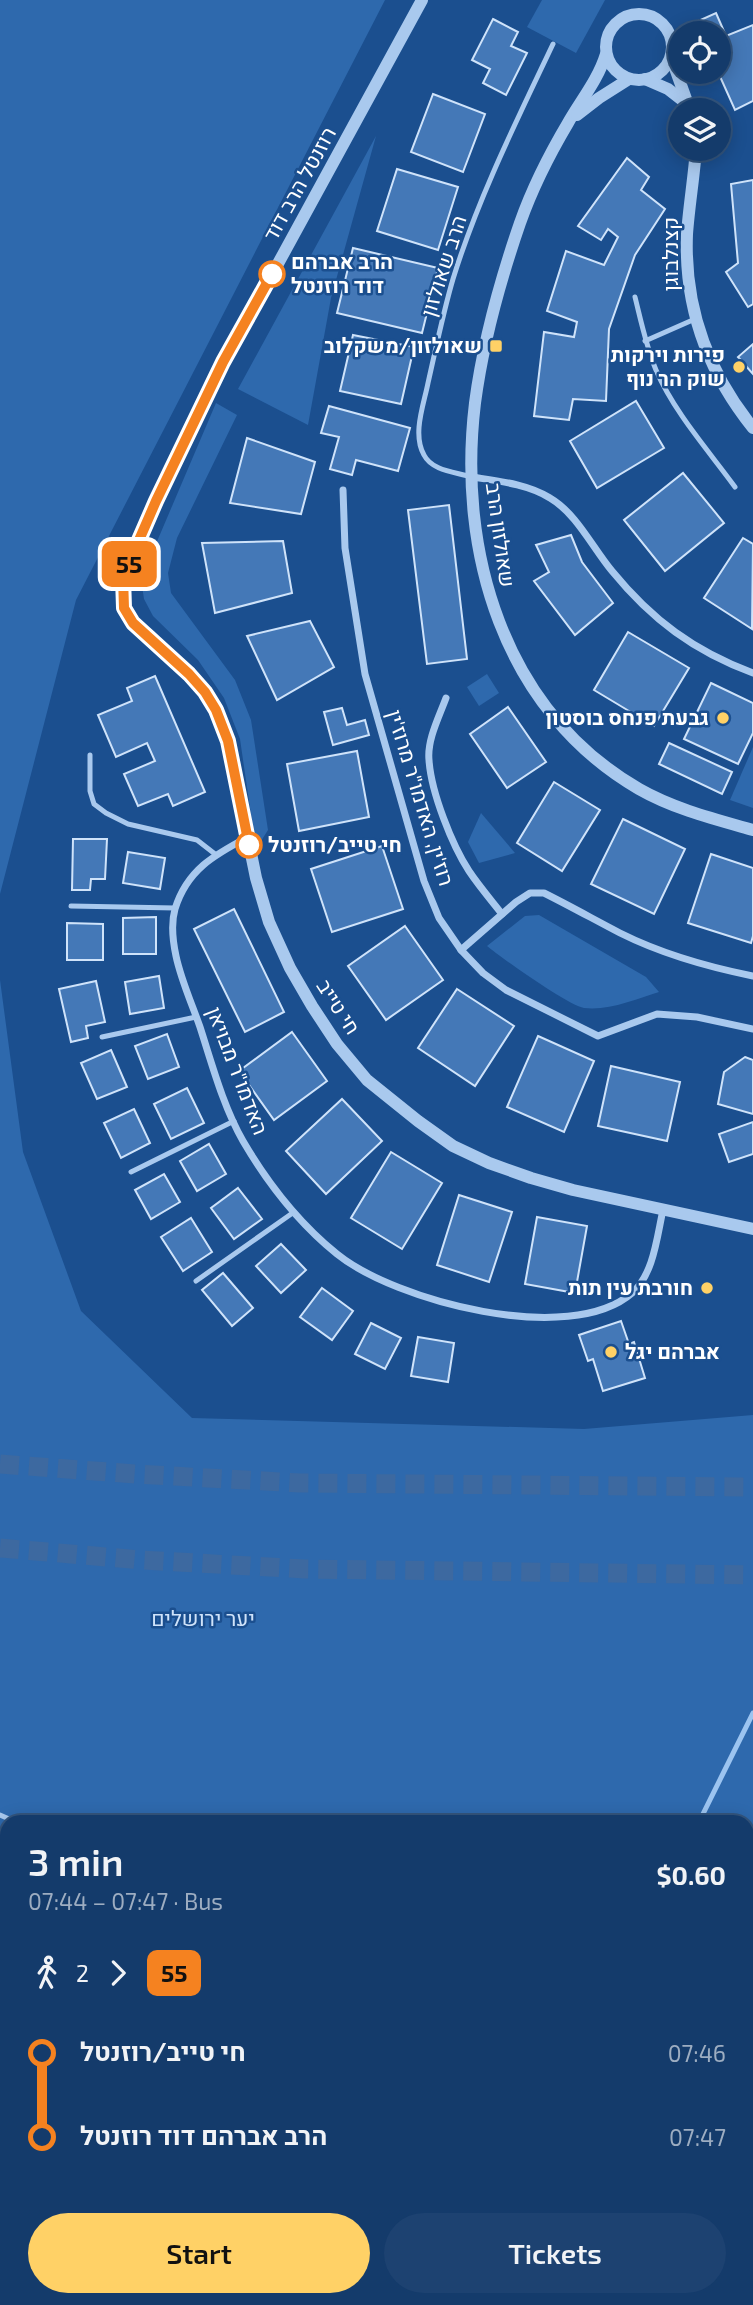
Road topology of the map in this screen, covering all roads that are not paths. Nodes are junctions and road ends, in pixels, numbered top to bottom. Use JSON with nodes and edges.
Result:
{"nodes":[{"id":1,"x":422,"y":0,"type":"edge"},
{"id":2,"x":642,"y":0,"type":"edge"},
{"id":3,"x":630,"y":14,"type":"junction"},
{"id":4,"x":668,"y":33,"type":"edge"},
{"id":5,"x":553,"y":44,"type":"dead end"},
{"id":6,"x":606,"y":54,"type":"junction"},
{"id":7,"x":668,"y":62,"type":"edge"},
{"id":8,"x":629,"y":79,"type":"junction"},
{"id":9,"x":645,"y":79,"type":"junction"},
{"id":10,"x":678,"y":98,"type":"edge"},
{"id":11,"x":566,"y":125,"type":"junction"},
{"id":12,"x":695,"y":161,"type":"edge"},
{"id":13,"x":635,"y":297,"type":"dead end"},
{"id":14,"x":695,"y":319,"type":"junction"},
{"id":15,"x":645,"y":341,"type":"junction"},
{"id":16,"x":753,"y":428,"type":"edge"},
{"id":17,"x":472,"y":477,"type":"junction"},
{"id":18,"x":735,"y":487,"type":"dead end"},
{"id":19,"x":343,"y":490,"type":"dead end"},
{"id":20,"x":123,"y":577,"type":"joint"},
{"id":21,"x":753,"y":673,"type":"edge"},
{"id":22,"x":446,"y":698,"type":"dead end"},
{"id":23,"x":89,"y":755,"type":"dead end"},
{"id":24,"x":753,"y":830,"type":"edge"},
{"id":25,"x":248,"y":837,"type":"junction"},
{"id":26,"x":215,"y":854,"type":"junction"},
{"id":27,"x":71,"y":906,"type":"dead end"},
{"id":28,"x":175,"y":908,"type":"junction"},
{"id":29,"x":502,"y":914,"type":"junction"},
{"id":30,"x":461,"y":950,"type":"junction"},
{"id":31,"x":753,"y":976,"type":"edge"},
{"id":32,"x":196,"y":1017,"type":"junction"},
{"id":33,"x":753,"y":1030,"type":"edge"},
{"id":34,"x":102,"y":1037,"type":"dead end"},
{"id":35,"x":234,"y":1121,"type":"junction"},
{"id":36,"x":131,"y":1172,"type":"dead end"},
{"id":37,"x":663,"y":1210,"type":"junction"},
{"id":38,"x":294,"y":1212,"type":"junction"},
{"id":39,"x":753,"y":1229,"type":"edge"},
{"id":40,"x":196,"y":1281,"type":"dead end"}],
"edges":[{"from":1,"to":20,"type":"street","name":"רוזנטל הרב דוד"},
{"from":2,"to":3,"type":"street"},
{"from":3,"to":4,"type":"street"},
{"from":3,"to":6,"type":"street"},
{"from":5,"to":17,"type":"lane","name":"הרב שאולזון"},
{"from":6,"to":8,"type":"street"},
{"from":6,"to":11,"type":"street","name":"שאולזון הרב"},
{"from":7,"to":9,"type":"street"},
{"from":8,"to":9,"type":"street"},
{"from":8,"to":11,"type":"street","name":"שאולזון הרב"},
{"from":9,"to":10,"type":"street"},
{"from":11,"to":17,"type":"street","name":"שאולזון הרב"},
{"from":12,"to":14,"type":"street","name":"קצנלבוגן"},
{"from":13,"to":15,"type":"lane"},
{"from":14,"to":15,"type":"lane"},
{"from":14,"to":16,"type":"street","name":"קצנלבוגן"},
{"from":15,"to":18,"type":"lane"},
{"from":17,"to":21,"type":"street"},
{"from":17,"to":24,"type":"street","name":"שאולזון הרב"},
{"from":19,"to":30,"type":"street","name":"רוז'ין, האדמו\"ר מרוז'ין"},
{"from":20,"to":25,"type":"street","name":"חי טייב"},
{"from":22,"to":29,"type":"street"},
{"from":23,"to":26,"type":"lane"},
{"from":25,"to":26,"type":"street","name":"האדמו\"ר מבויאן"},
{"from":25,"to":37,"type":"street","name":"חי טייב"},
{"from":26,"to":28,"type":"street","name":"האדמו\"ר מבויאן"},
{"from":27,"to":28,"type":"lane"},
{"from":28,"to":32,"type":"street","name":"האדמו\"ר מבויאן"},
{"from":29,"to":30,"type":"street"},
{"from":29,"to":31,"type":"street"},
{"from":30,"to":33,"type":"street","name":"רוז'ין, האדמו\"ר מרוז'ין"},
{"from":32,"to":34,"type":"lane"},
{"from":32,"to":35,"type":"street","name":"האדמו\"ר מבויאן"},
{"from":35,"to":36,"type":"lane"},
{"from":35,"to":38,"type":"street","name":"האדמו\"ר מבויאן"},
{"from":37,"to":38,"type":"street","name":"האדמו\"ר מבויאן"},
{"from":37,"to":39,"type":"street","name":"חי טייב"},
{"from":38,"to":40,"type":"lane"}]}
